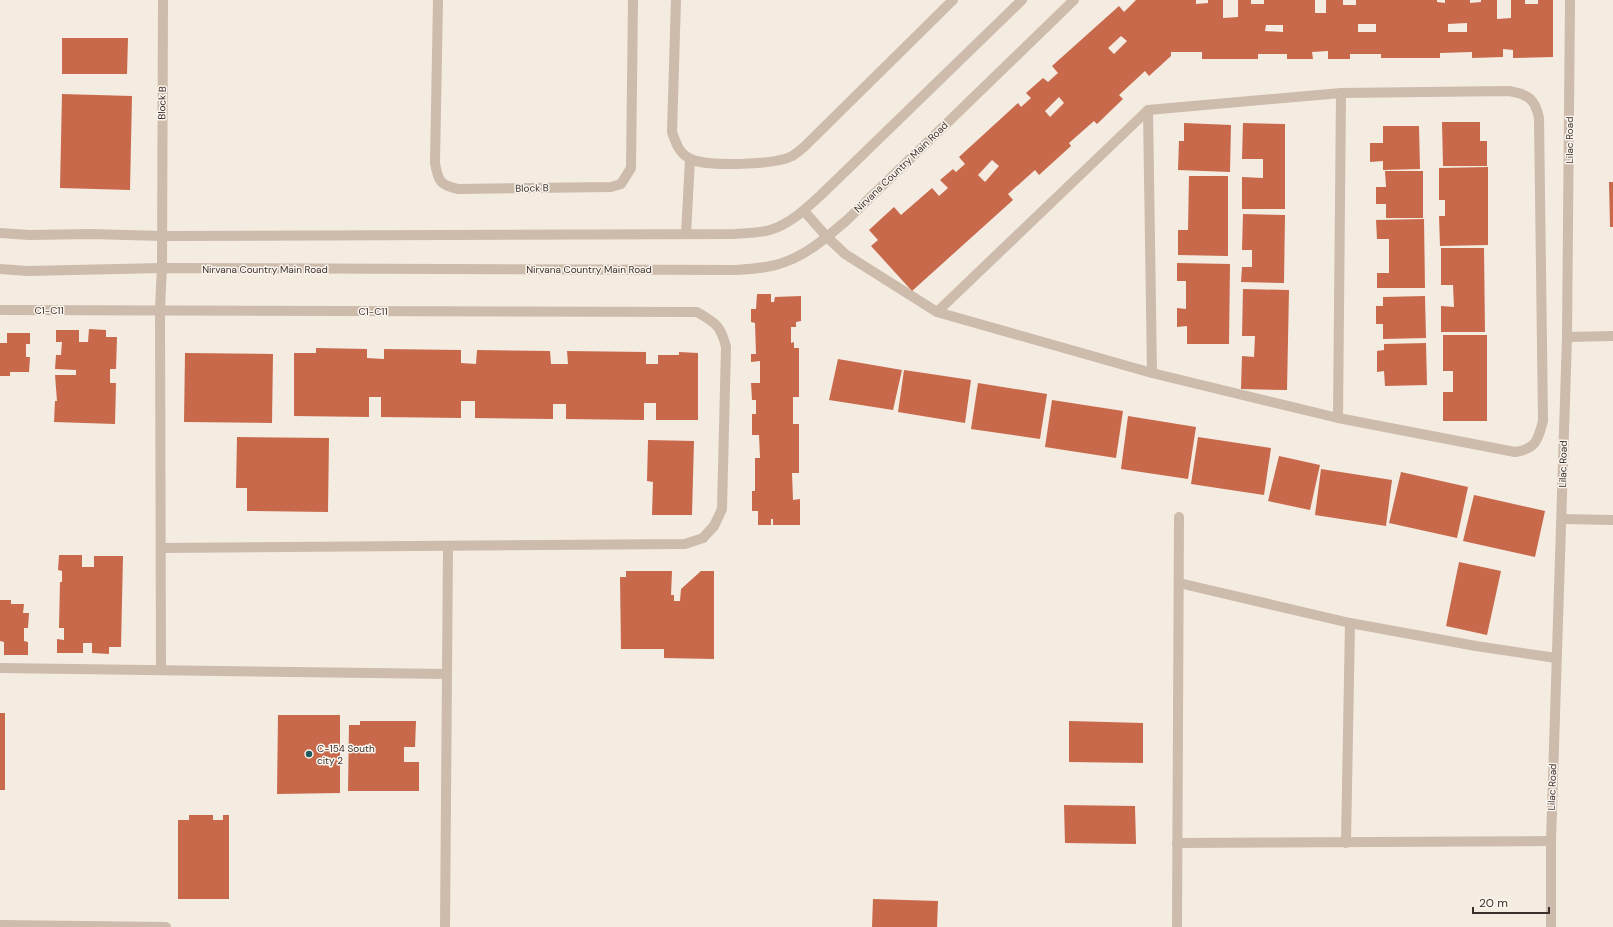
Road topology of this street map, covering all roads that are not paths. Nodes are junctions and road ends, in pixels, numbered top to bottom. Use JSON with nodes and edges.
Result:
{"nodes":[{"id":1,"x":163,"y":0,"type":"edge"},
{"id":2,"x":438,"y":0,"type":"edge"},
{"id":3,"x":633,"y":0,"type":"edge"},
{"id":4,"x":676,"y":0,"type":"edge"},
{"id":5,"x":952,"y":0,"type":"edge"},
{"id":6,"x":1021,"y":0,"type":"edge"},
{"id":7,"x":1074,"y":0,"type":"edge"},
{"id":8,"x":1570,"y":0,"type":"edge"},
{"id":9,"x":1341,"y":93,"type":"junction"},
{"id":10,"x":1148,"y":110,"type":"junction"},
{"id":11,"x":690,"y":159,"type":"junction"},
{"id":12,"x":804,"y":211,"type":"junction"},
{"id":13,"x":0,"y":232,"type":"edge"},
{"id":14,"x":686,"y":234,"type":"junction"},
{"id":15,"x":162,"y":236,"type":"junction"},
{"id":16,"x":827,"y":237,"type":"junction"},
{"id":17,"x":162,"y":268,"type":"junction"},
{"id":18,"x":0,"y":269,"type":"edge"},
{"id":19,"x":0,"y":310,"type":"edge"},
{"id":20,"x":160,"y":310,"type":"junction"},
{"id":21,"x":936,"y":312,"type":"junction"},
{"id":22,"x":1613,"y":336,"type":"edge"},
{"id":23,"x":1567,"y":337,"type":"junction"},
{"id":24,"x":1152,"y":373,"type":"junction"},
{"id":25,"x":1338,"y":418,"type":"junction"},
{"id":26,"x":1179,"y":517,"type":"dead end"},
{"id":27,"x":1562,"y":519,"type":"junction"},
{"id":28,"x":1613,"y":520,"type":"edge"},
{"id":29,"x":448,"y":546,"type":"junction"},
{"id":30,"x":161,"y":548,"type":"junction"},
{"id":31,"x":1179,"y":583,"type":"junction"},
{"id":32,"x":1350,"y":623,"type":"junction"},
{"id":33,"x":1556,"y":658,"type":"junction"},
{"id":34,"x":0,"y":668,"type":"edge"},
{"id":35,"x":161,"y":670,"type":"junction"},
{"id":36,"x":447,"y":674,"type":"junction"},
{"id":37,"x":1551,"y":842,"type":"junction"},
{"id":38,"x":1177,"y":843,"type":"junction"},
{"id":39,"x":1346,"y":843,"type":"junction"},
{"id":40,"x":0,"y":925,"type":"edge"},
{"id":41,"x":68,"y":927,"type":"edge"},
{"id":42,"x":166,"y":927,"type":"edge"},
{"id":43,"x":445,"y":927,"type":"edge"},
{"id":44,"x":1177,"y":927,"type":"edge"},
{"id":45,"x":1551,"y":927,"type":"edge"}],
"edges":[{"from":1,"to":15,"type":"street","name":"Block B"},
{"from":2,"to":3,"type":"street","name":"Block B"},
{"from":4,"to":11,"type":"street"},
{"from":5,"to":11,"type":"street"},
{"from":6,"to":12,"type":"street"},
{"from":7,"to":16,"type":"street","name":"Nirvana Country Main Road"},
{"from":8,"to":23,"type":"street","name":"Lilac Road"},
{"from":9,"to":10,"type":"street"},
{"from":9,"to":25,"type":"street"},
{"from":9,"to":25,"type":"street"},
{"from":10,"to":21,"type":"street"},
{"from":10,"to":24,"type":"street"},
{"from":11,"to":14,"type":"street"},
{"from":12,"to":14,"type":"street"},
{"from":12,"to":16,"type":"street"},
{"from":13,"to":15,"type":"street"},
{"from":14,"to":15,"type":"street"},
{"from":15,"to":17,"type":"street","name":"Block B"},
{"from":16,"to":17,"type":"street","name":"Nirvana Country Main Road"},
{"from":16,"to":21,"type":"street"},
{"from":17,"to":18,"type":"street","name":"Nirvana Country Main Road"},
{"from":17,"to":20,"type":"street","name":"Block B"},
{"from":19,"to":20,"type":"street","name":"C1-C11"},
{"from":20,"to":29,"type":"street","name":"C1-C11"},
{"from":20,"to":30,"type":"street","name":"Block B"},
{"from":21,"to":24,"type":"street"},
{"from":22,"to":23,"type":"street"},
{"from":23,"to":27,"type":"street","name":"Lilac Road"},
{"from":24,"to":25,"type":"street"},
{"from":26,"to":31,"type":"street"},
{"from":27,"to":28,"type":"street"},
{"from":27,"to":33,"type":"street","name":"Lilac Road"},
{"from":29,"to":30,"type":"street"},
{"from":29,"to":36,"type":"street"},
{"from":30,"to":35,"type":"street","name":"Block B"},
{"from":31,"to":32,"type":"street"},
{"from":31,"to":38,"type":"street"},
{"from":32,"to":33,"type":"street"},
{"from":32,"to":39,"type":"street"},
{"from":33,"to":37,"type":"street","name":"Lilac Road"},
{"from":34,"to":35,"type":"street"},
{"from":35,"to":36,"type":"street"},
{"from":36,"to":43,"type":"street"},
{"from":37,"to":39,"type":"street"},
{"from":37,"to":45,"type":"street","name":"Lilac Road"},
{"from":38,"to":39,"type":"street"},
{"from":38,"to":44,"type":"street"},
{"from":40,"to":41,"type":"street"},
{"from":41,"to":42,"type":"street"}]}
